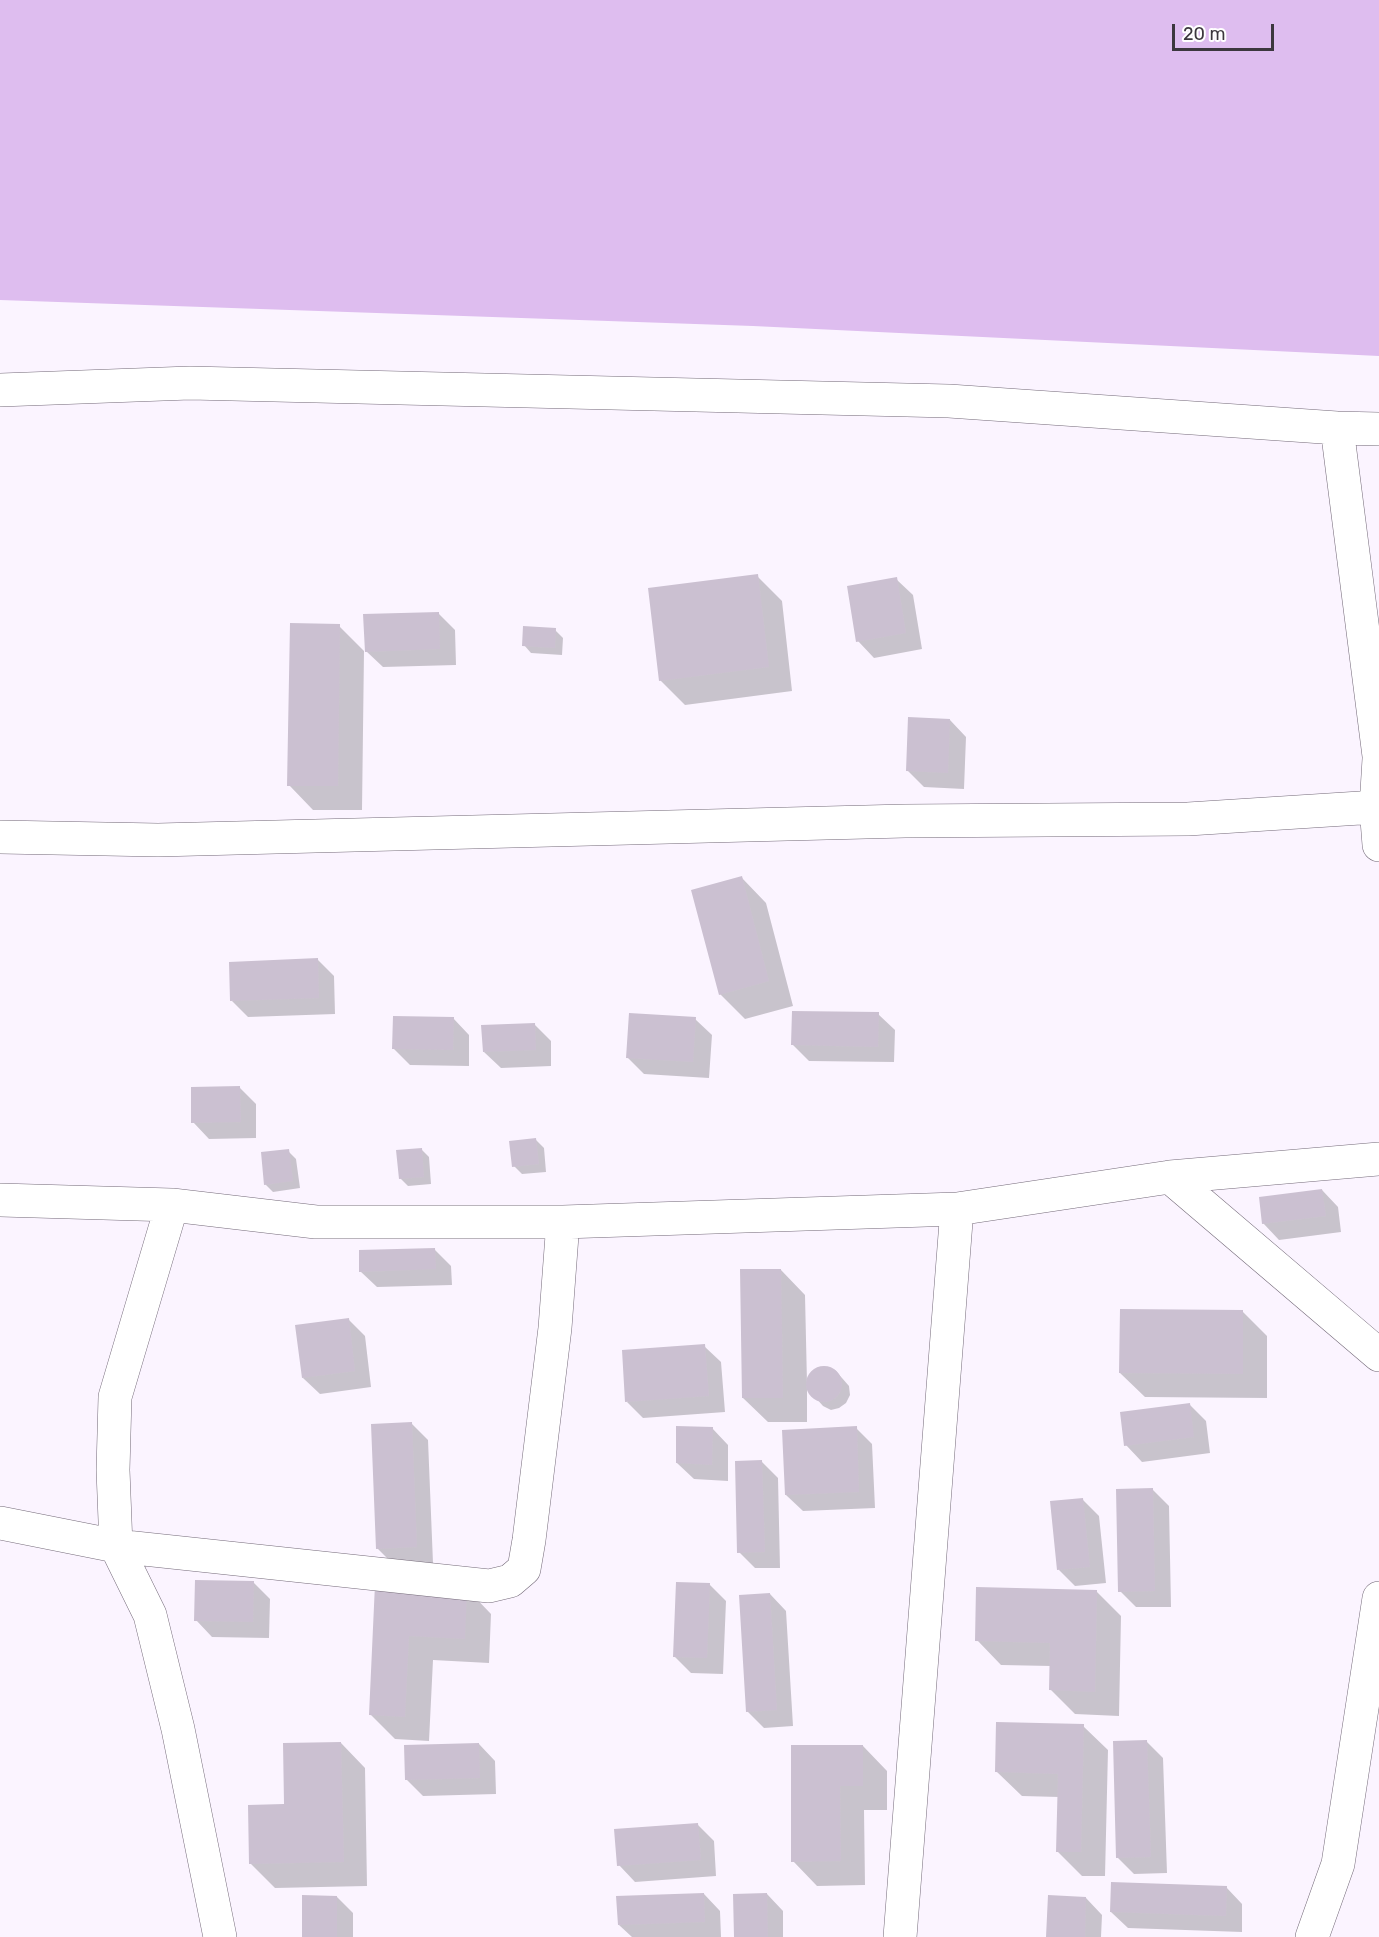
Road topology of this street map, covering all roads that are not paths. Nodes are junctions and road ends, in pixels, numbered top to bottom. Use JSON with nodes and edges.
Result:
{"nodes":[{"id":1,"x":0,"y":390,"type":"edge"},
{"id":2,"x":1337,"y":428,"type":"junction"},
{"id":3,"x":1379,"y":429,"type":"edge"},
{"id":4,"x":1379,"y":758,"type":"edge"},
{"id":5,"x":1376,"y":807,"type":"junction"},
{"id":6,"x":0,"y":837,"type":"edge"},
{"id":7,"x":1379,"y":845,"type":"edge"},
{"id":8,"x":1379,"y":1159,"type":"edge"},
{"id":9,"x":1170,"y":1177,"type":"junction"},
{"id":10,"x":0,"y":1200,"type":"edge"},
{"id":11,"x":172,"y":1205,"type":"junction"},
{"id":12,"x":957,"y":1209,"type":"junction"},
{"id":13,"x":563,"y":1222,"type":"junction"},
{"id":14,"x":1379,"y":1355,"type":"edge"},
{"id":15,"x":0,"y":1523,"type":"edge"},
{"id":16,"x":116,"y":1546,"type":"junction"},
{"id":17,"x":1379,"y":1598,"type":"edge"},
{"id":18,"x":220,"y":1937,"type":"edge"},
{"id":19,"x":900,"y":1937,"type":"edge"},
{"id":20,"x":1312,"y":1937,"type":"edge"}],
"edges":[{"from":1,"to":2,"type":"street"},
{"from":2,"to":3,"type":"street"},
{"from":2,"to":4,"type":"street"},
{"from":4,"to":5,"type":"street"},
{"from":5,"to":6,"type":"street"},
{"from":5,"to":7,"type":"street"},
{"from":8,"to":9,"type":"street"},
{"from":9,"to":12,"type":"street"},
{"from":9,"to":14,"type":"street"},
{"from":10,"to":11,"type":"street"},
{"from":11,"to":13,"type":"street"},
{"from":11,"to":16,"type":"street"},
{"from":12,"to":13,"type":"street"},
{"from":12,"to":19,"type":"street"},
{"from":13,"to":16,"type":"street"},
{"from":15,"to":16,"type":"street"},
{"from":16,"to":18,"type":"street"},
{"from":17,"to":20,"type":"street"}]}
